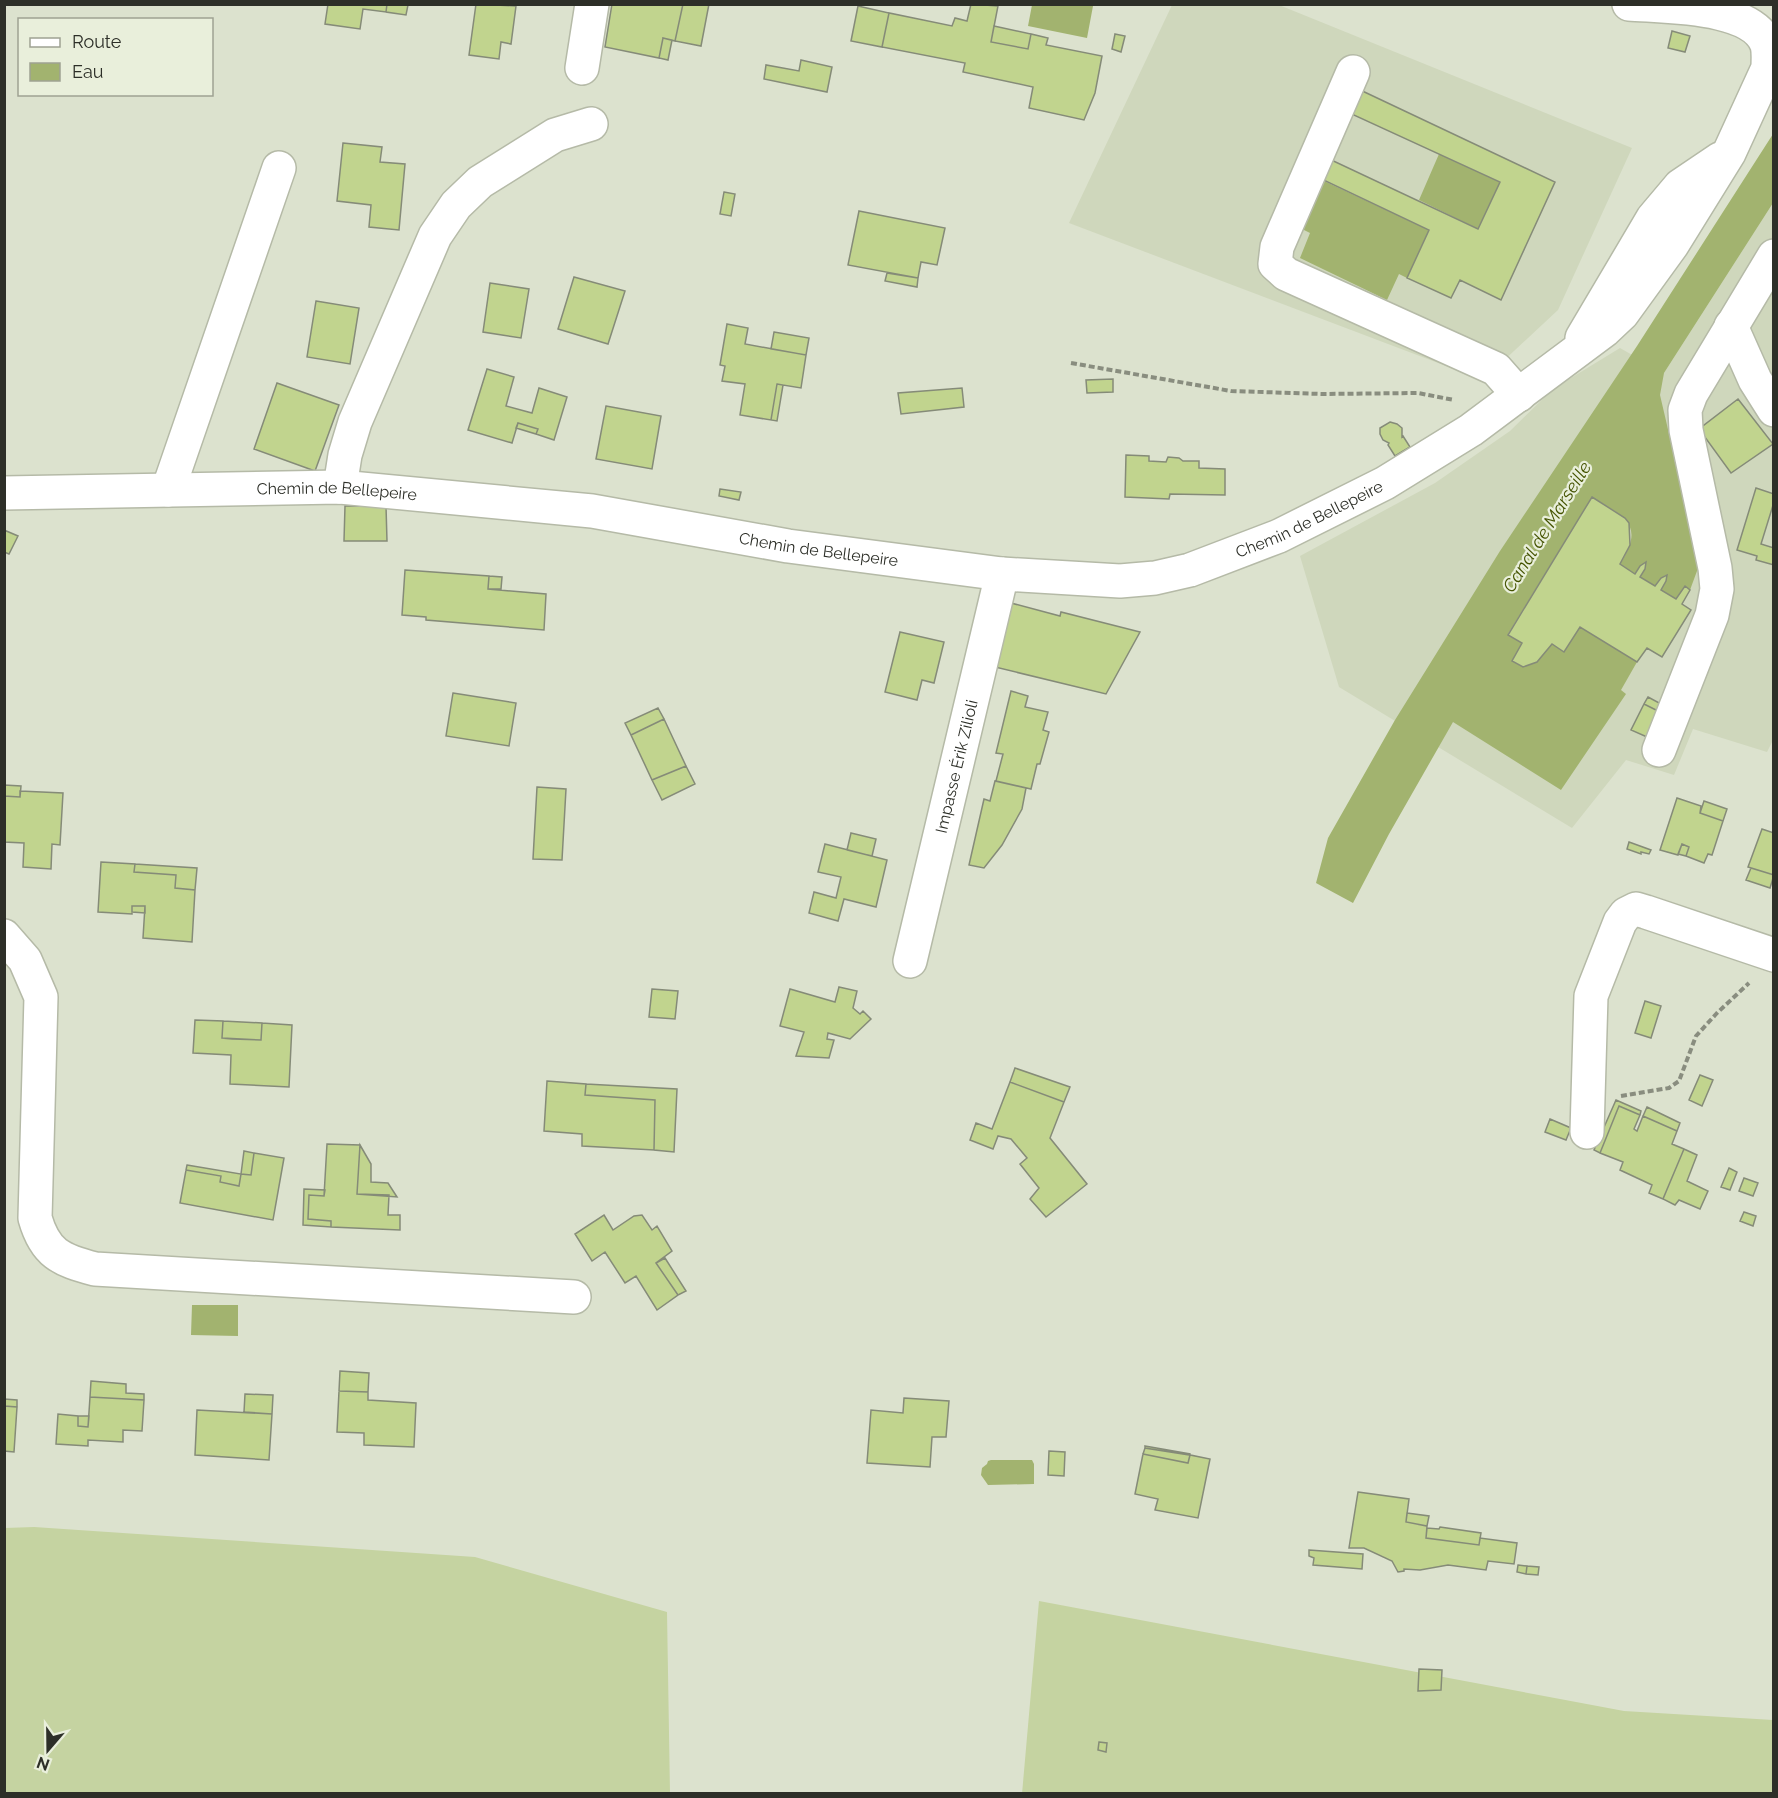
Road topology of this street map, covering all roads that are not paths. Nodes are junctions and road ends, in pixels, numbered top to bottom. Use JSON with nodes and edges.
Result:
{"nodes":[{"id":1,"x":592,"y":4,"type":"edge"},
{"id":2,"x":1629,"y":4,"type":"edge"},
{"id":3,"x":582,"y":68,"type":"dead end"},
{"id":4,"x":1353,"y":72,"type":"dead end"},
{"id":5,"x":591,"y":124,"type":"dead end"},
{"id":6,"x":279,"y":168,"type":"dead end"},
{"id":7,"x":1773,"y":256,"type":"edge"},
{"id":8,"x":1731,"y":326,"type":"junction"},
{"id":9,"x":1508,"y":404,"type":"junction"},
{"id":10,"x":1773,"y":410,"type":"edge"},
{"id":11,"x":340,"y":488,"type":"junction"},
{"id":12,"x":168,"y":490,"type":"junction"},
{"id":13,"x":4,"y":493,"type":"edge"},
{"id":14,"x":1002,"y":574,"type":"junction"},
{"id":15,"x":1659,"y":750,"type":"dead end"},
{"id":16,"x":4,"y":936,"type":"edge"},
{"id":17,"x":1773,"y":955,"type":"edge"},
{"id":18,"x":910,"y":961,"type":"dead end"},
{"id":19,"x":1587,"y":1116,"type":"road end"},
{"id":20,"x":574,"y":1297,"type":"dead end"}],
"edges":[{"from":1,"to":3,"type":"street"},
{"from":2,"to":9,"type":"street","name":"Chemin de Bellepeire"},
{"from":4,"to":9,"type":"street"},
{"from":5,"to":11,"type":"street"},
{"from":6,"to":12,"type":"street"},
{"from":7,"to":8,"type":"street"},
{"from":8,"to":10,"type":"street"},
{"from":8,"to":15,"type":"street"},
{"from":9,"to":14,"type":"street","name":"Chemin de Bellepeire"},
{"from":11,"to":12,"type":"street","name":"Chemin de Bellepeire"},
{"from":11,"to":14,"type":"street","name":"Chemin de Bellepeire"},
{"from":12,"to":13,"type":"street","name":"Chemin de Bellepeire"},
{"from":14,"to":18,"type":"street","name":"Impasse Érik Zilioli"},
{"from":16,"to":20,"type":"street"},
{"from":17,"to":19,"type":"street"}]}
